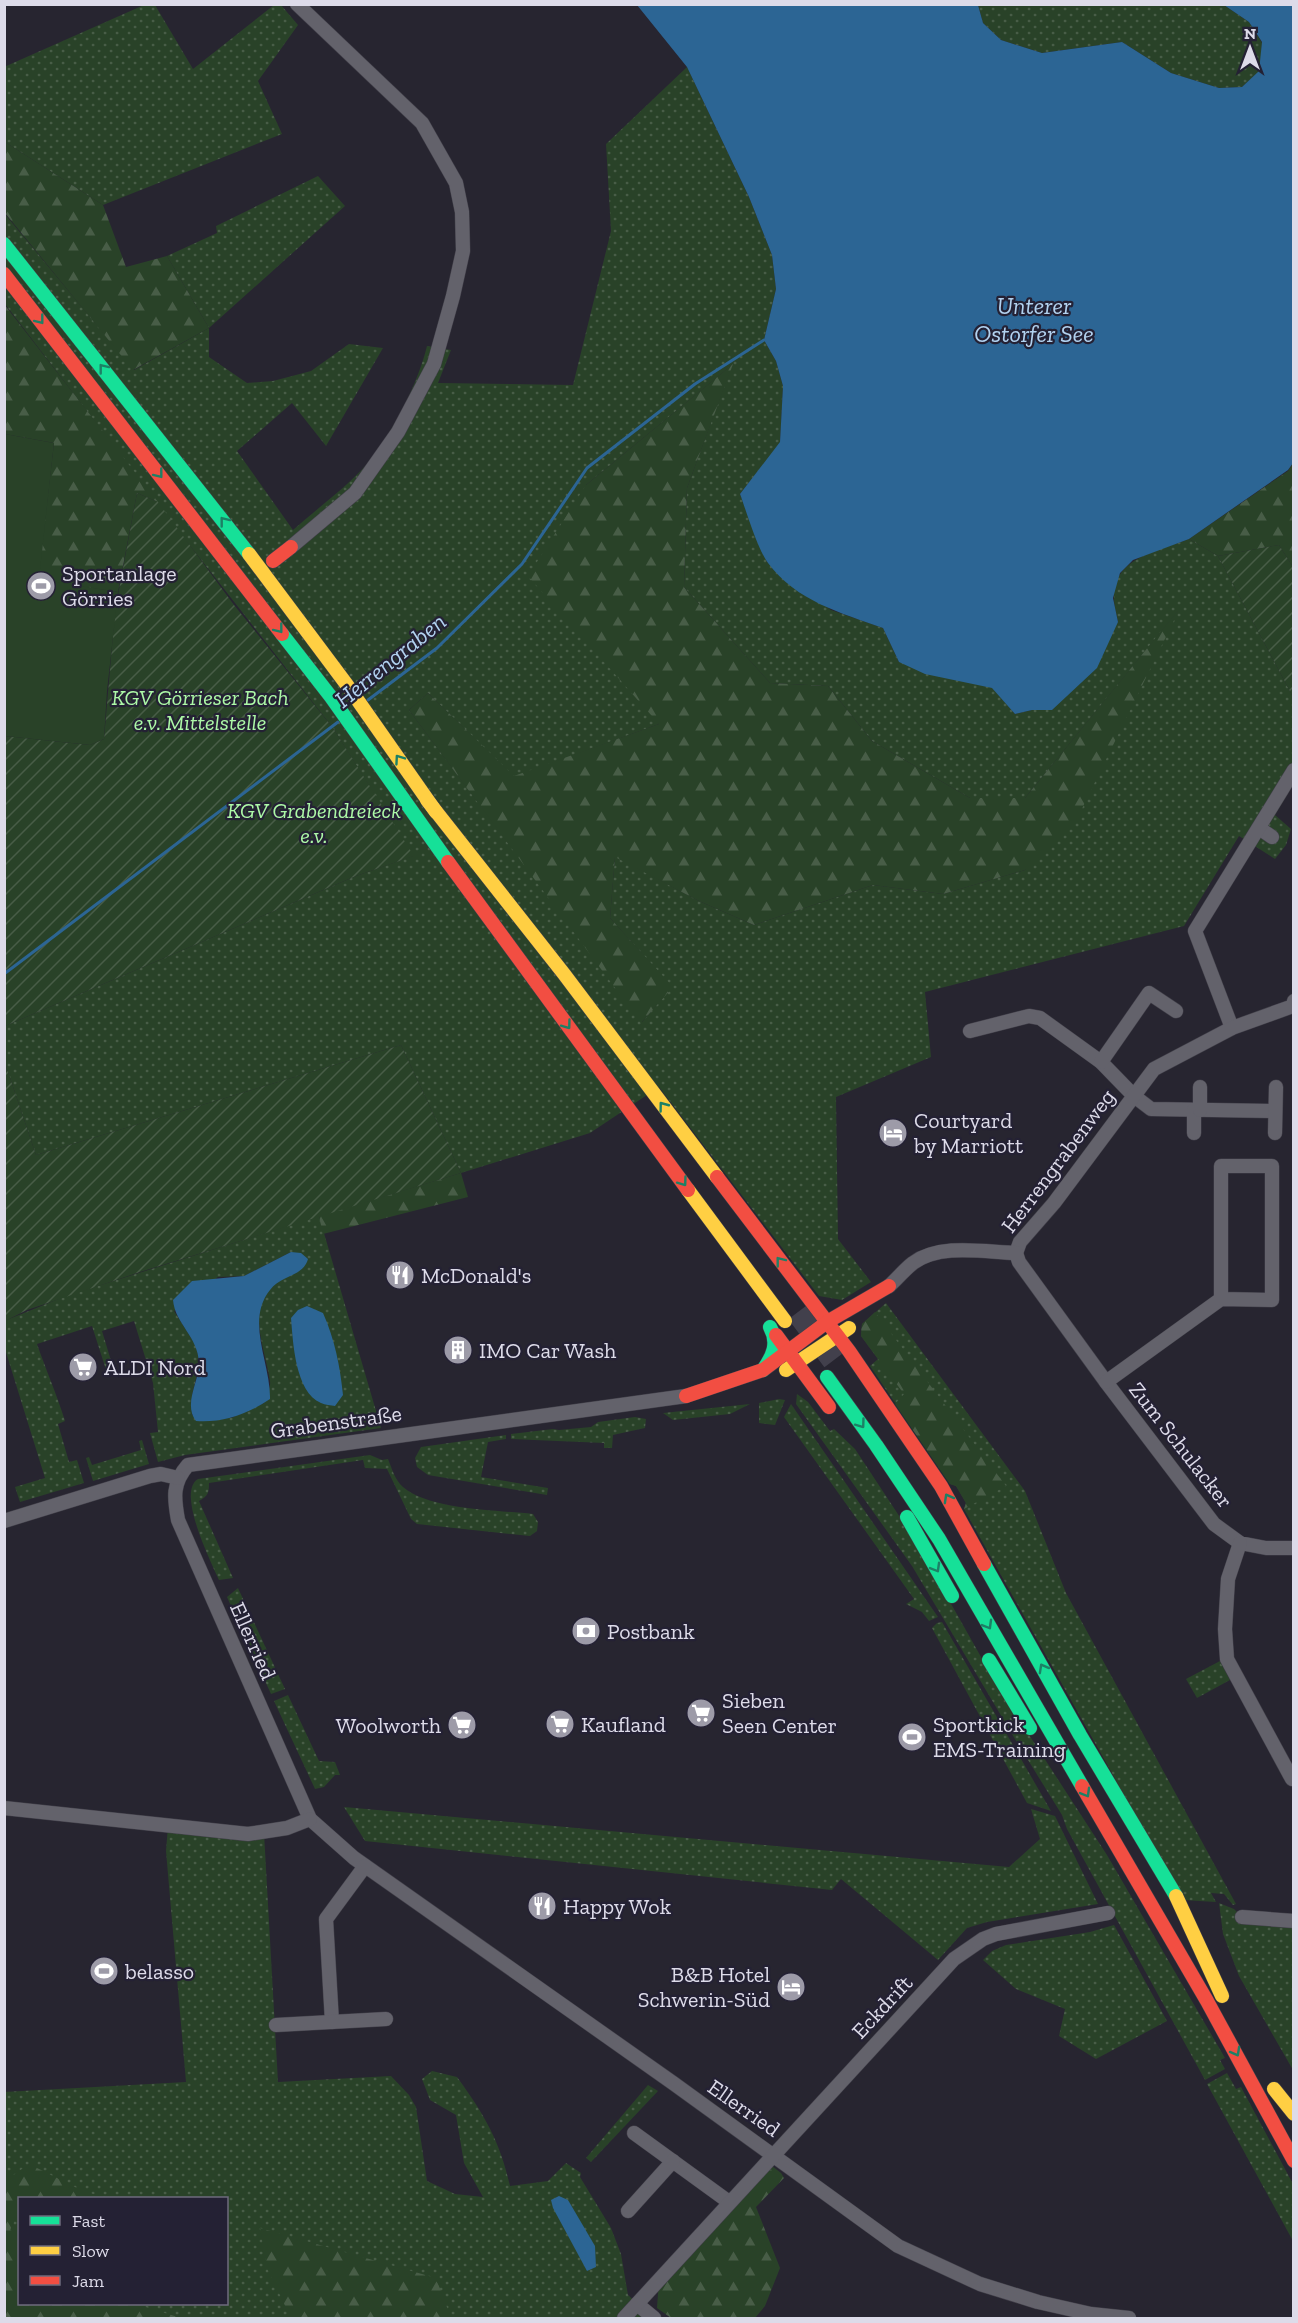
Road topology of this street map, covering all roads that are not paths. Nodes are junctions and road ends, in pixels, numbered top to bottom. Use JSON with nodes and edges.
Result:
{"nodes":[{"id":1,"x":297,"y":4,"type":"edge"},
{"id":2,"x":4,"y":244,"type":"edge"},
{"id":3,"x":6,"y":276,"type":"edge"},
{"id":4,"x":291,"y":547,"type":"joint"},
{"id":5,"x":247,"y":551,"type":"junction"},
{"id":6,"x":273,"y":561,"type":"junction"},
{"id":7,"x":324,"y":654,"type":"junction"},
{"id":8,"x":1293,"y":770,"type":"edge"},
{"id":9,"x":427,"y":800,"type":"junction"},
{"id":10,"x":410,"y":808,"type":"junction"},
{"id":11,"x":1259,"y":828,"type":"junction"},
{"id":12,"x":1272,"y":837,"type":"dead end"},
{"id":13,"x":1293,"y":1001,"type":"edge"},
{"id":14,"x":1176,"y":1011,"type":"dead end"},
{"id":15,"x":1232,"y":1028,"type":"junction"},
{"id":16,"x":970,"y":1031,"type":"dead end"},
{"id":17,"x":570,"y":1052,"type":"dead end"},
{"id":18,"x":1101,"y":1062,"type":"junction"},
{"id":19,"x":1200,"y":1087,"type":"dead end"},
{"id":20,"x":1276,"y":1087,"type":"dead end"},
{"id":21,"x":1134,"y":1096,"type":"junction"},
{"id":22,"x":644,"y":1103,"type":"dead end"},
{"id":23,"x":1197,"y":1110,"type":"junction"},
{"id":24,"x":1275,"y":1111,"type":"junction"},
{"id":25,"x":1194,"y":1133,"type":"dead end"},
{"id":26,"x":1275,"y":1133,"type":"dead end"},
{"id":27,"x":1016,"y":1253,"type":"junction"},
{"id":28,"x":889,"y":1286,"type":"junction"},
{"id":29,"x":1221,"y":1299,"type":"junction"},
{"id":30,"x":816,"y":1308,"type":"junction"},
{"id":31,"x":841,"y":1314,"type":"junction"},
{"id":32,"x":762,"y":1316,"type":"dead end"},
{"id":33,"x":785,"y":1321,"type":"tunnel mouth"},
{"id":34,"x":850,"y":1327,"type":"junction"},
{"id":35,"x":776,"y":1335,"type":"junction"},
{"id":36,"x":826,"y":1338,"type":"junction"},
{"id":37,"x":798,"y":1348,"type":"junction"},
{"id":38,"x":849,"y":1351,"type":"junction"},
{"id":39,"x":767,"y":1374,"type":"junction"},
{"id":40,"x":827,"y":1377,"type":"tunnel mouth"},
{"id":41,"x":809,"y":1380,"type":"junction"},
{"id":42,"x":1106,"y":1382,"type":"junction"},
{"id":43,"x":686,"y":1396,"type":"joint"},
{"id":44,"x":836,"y":1417,"type":"dead end"},
{"id":45,"x":178,"y":1478,"type":"junction"},
{"id":46,"x":902,"y":1509,"type":"dead end"},
{"id":47,"x":940,"y":1512,"type":"dead end"},
{"id":48,"x":4,"y":1521,"type":"edge"},
{"id":49,"x":1240,"y":1543,"type":"junction"},
{"id":50,"x":1293,"y":1548,"type":"edge"},
{"id":51,"x":959,"y":1608,"type":"dead end"},
{"id":52,"x":982,"y":1648,"type":"dead end"},
{"id":53,"x":1035,"y":1737,"type":"dead end"},
{"id":54,"x":1292,"y":1779,"type":"edge"},
{"id":55,"x":1066,"y":1785,"type":"dead end"},
{"id":56,"x":4,"y":1808,"type":"edge"},
{"id":57,"x":310,"y":1819,"type":"junction"},
{"id":58,"x":365,"y":1866,"type":"junction"},
{"id":59,"x":1108,"y":1913,"type":"dead end"},
{"id":60,"x":1242,"y":1917,"type":"dead end"},
{"id":61,"x":1293,"y":1921,"type":"edge"},
{"id":62,"x":1207,"y":2001,"type":"junction"},
{"id":63,"x":386,"y":2019,"type":"dead end"},
{"id":64,"x":332,"y":2022,"type":"junction"},
{"id":65,"x":276,"y":2025,"type":"dead end"},
{"id":66,"x":1293,"y":2114,"type":"edge"},
{"id":67,"x":1293,"y":2126,"type":"edge"},
{"id":68,"x":634,"y":2133,"type":"dead end"},
{"id":69,"x":774,"y":2155,"type":"junction"},
{"id":70,"x":673,"y":2161,"type":"junction"},
{"id":71,"x":1293,"y":2161,"type":"edge"},
{"id":72,"x":729,"y":2202,"type":"junction"},
{"id":73,"x":628,"y":2211,"type":"dead end"},
{"id":74,"x":637,"y":2304,"type":"junction"},
{"id":75,"x":624,"y":2319,"type":"edge"},
{"id":76,"x":654,"y":2319,"type":"edge"},
{"id":77,"x":1129,"y":2319,"type":"edge"}],
"edges":[{"from":1,"to":4,"type":"street"},
{"from":5,"to":2,"type":"highway","one_way":true},
{"from":3,"to":10,"type":"highway","one_way":true},
{"from":4,"to":6,"type":"highway"},
{"from":5,"to":6,"type":"highway"},
{"from":5,"to":7,"type":"highway"},
{"from":6,"to":7,"type":"highway"},
{"from":9,"to":7,"type":"highway","one_way":true},
{"from":8,"to":11,"type":"street"},
{"from":9,"to":22,"type":"highway"},
{"from":30,"to":9,"type":"highway","one_way":true},
{"from":10,"to":17,"type":"highway"},
{"from":10,"to":33,"type":"highway","one_way":true},
{"from":11,"to":12,"type":"street"},
{"from":11,"to":15,"type":"street"},
{"from":13,"to":15,"type":"street","name":"Herrengrabenweg"},
{"from":14,"to":18,"type":"street","name":"Herrengrabenweg"},
{"from":15,"to":21,"type":"street","name":"Herrengrabenweg"},
{"from":16,"to":18,"type":"street","name":"Herrengrabenweg"},
{"from":18,"to":21,"type":"street","name":"Herrengrabenweg"},
{"from":19,"to":23,"type":"street"},
{"from":20,"to":24,"type":"street"},
{"from":21,"to":23,"type":"street","name":"Herrengrabenweg"},
{"from":21,"to":27,"type":"street","name":"Herrengrabenweg"},
{"from":23,"to":24,"type":"street","name":"Herrengrabenweg"},
{"from":23,"to":25,"type":"street"},
{"from":24,"to":26,"type":"street"},
{"from":27,"to":28,"type":"street"},
{"from":27,"to":42,"type":"street","name":"Zum Schulacker"},
{"from":28,"to":31,"type":"highway"},
{"from":28,"to":34,"type":"highway"},
{"from":29,"to":29,"type":"street"},
{"from":29,"to":42,"type":"street","name":"Zum Schulacker"},
{"from":30,"to":31,"type":"highway"},
{"from":30,"to":36,"type":"highway"},
{"from":31,"to":36,"type":"highway"},
{"from":32,"to":35,"type":"highway"},
{"from":34,"to":36,"type":"highway"},
{"from":34,"to":38,"type":"highway"},
{"from":35,"to":37,"type":"highway"},
{"from":35,"to":39,"type":"highway"},
{"from":36,"to":37,"type":"highway"},
{"from":36,"to":37,"type":"highway"},
{"from":36,"to":38,"type":"highway"},
{"from":37,"to":39,"type":"highway"},
{"from":37,"to":41,"type":"highway"},
{"from":47,"to":38,"type":"highway","one_way":true},
{"from":39,"to":41,"type":"highway"},
{"from":39,"to":43,"type":"highway"},
{"from":40,"to":62,"type":"highway","one_way":true},
{"from":41,"to":44,"type":"highway"},
{"from":42,"to":49,"type":"street","name":"Zum Schulacker"},
{"from":43,"to":45,"type":"street","name":"Grabenstraße"},
{"from":45,"to":48,"type":"street"},
{"from":45,"to":57,"type":"street","name":"Ellerried"},
{"from":46,"to":51,"type":"highway","one_way":true},
{"from":49,"to":50,"type":"street","name":"Zum Schulacker"},
{"from":49,"to":54,"type":"street"},
{"from":52,"to":53,"type":"highway"},
{"from":55,"to":62,"type":"highway"},
{"from":56,"to":57,"type":"street"},
{"from":57,"to":58,"type":"street","name":"Ellerried"},
{"from":58,"to":64,"type":"street"},
{"from":58,"to":69,"type":"street","name":"Ellerried"},
{"from":59,"to":69,"type":"street","name":"Eckdrift"},
{"from":60,"to":61,"type":"street"},
{"from":62,"to":71,"type":"highway","one_way":true},
{"from":63,"to":64,"type":"street"},
{"from":64,"to":65,"type":"street"},
{"from":66,"to":67,"type":"highway"},
{"from":68,"to":70,"type":"street"},
{"from":69,"to":72,"type":"street","name":"Eckdrift"},
{"from":69,"to":77,"type":"street","name":"Ellerried"},
{"from":70,"to":72,"type":"street"},
{"from":70,"to":73,"type":"street"},
{"from":72,"to":74,"type":"street","name":"Eckdrift"},
{"from":74,"to":75,"type":"street","name":"Eckdrift"},
{"from":74,"to":76,"type":"street"}]}
